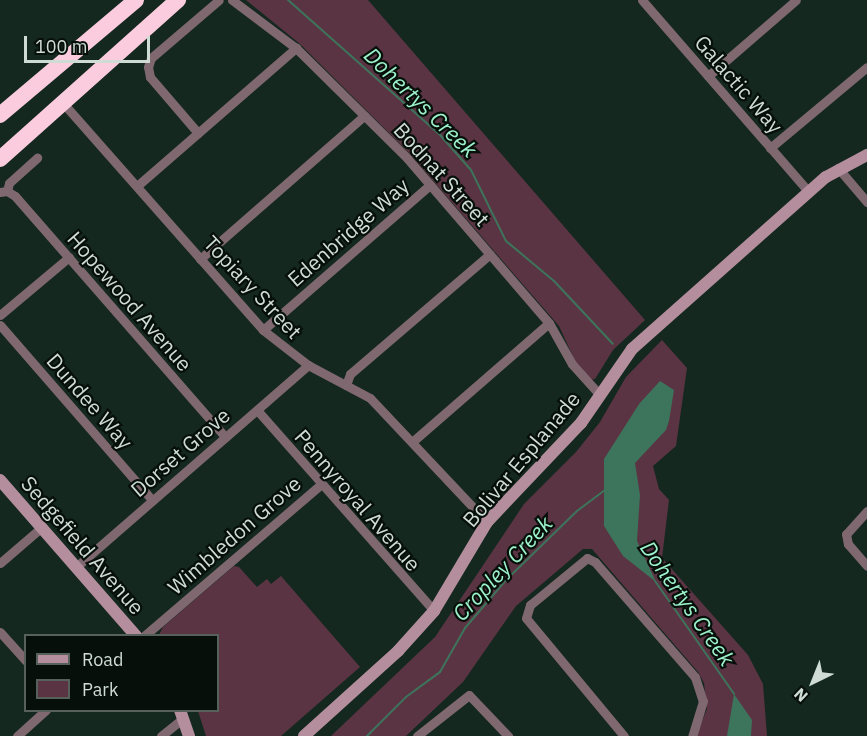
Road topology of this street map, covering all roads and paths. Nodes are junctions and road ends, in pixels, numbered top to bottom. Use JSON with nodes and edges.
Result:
{"nodes":[{"id":1,"x":136,"y":0,"type":"edge"},
{"id":2,"x":178,"y":0,"type":"edge"},
{"id":3,"x":219,"y":0,"type":"edge"},
{"id":4,"x":232,"y":0,"type":"edge"},
{"id":5,"x":642,"y":0,"type":"edge"},
{"id":6,"x":796,"y":0,"type":"edge"},
{"id":7,"x":297,"y":48,"type":"junction"},
{"id":8,"x":867,"y":67,"type":"edge"},
{"id":9,"x":708,"y":76,"type":"junction"},
{"id":10,"x":63,"y":103,"type":"junction"},
{"id":11,"x":0,"y":115,"type":"edge"},
{"id":12,"x":364,"y":116,"type":"junction"},
{"id":13,"x":198,"y":133,"type":"junction"},
{"id":14,"x":770,"y":148,"type":"junction"},
{"id":15,"x":867,"y":155,"type":"edge"},
{"id":16,"x":36,"y":158,"type":"dead end"},
{"id":17,"x":0,"y":159,"type":"edge"},
{"id":18,"x":838,"y":168,"type":"junction"},
{"id":19,"x":430,"y":185,"type":"junction"},
{"id":20,"x":137,"y":186,"type":"junction"},
{"id":21,"x":3,"y":192,"type":"edge"},
{"id":22,"x":809,"y":192,"type":"junction"},
{"id":23,"x":867,"y":202,"type":"edge"},
{"id":24,"x":490,"y":254,"type":"junction"},
{"id":25,"x":69,"y":257,"type":"junction"},
{"id":26,"x":200,"y":259,"type":"junction"},
{"id":27,"x":0,"y":315,"type":"edge"},
{"id":28,"x":549,"y":323,"type":"junction"},
{"id":29,"x":0,"y":325,"type":"edge"},
{"id":30,"x":263,"y":330,"type":"junction"},
{"id":31,"x":308,"y":365,"type":"junction"},
{"id":32,"x":346,"y":384,"type":"junction"},
{"id":33,"x":600,"y":395,"type":"junction"},
{"id":34,"x":257,"y":410,"type":"junction"},
{"id":35,"x":225,"y":437,"type":"junction"},
{"id":36,"x":412,"y":442,"type":"junction"},
{"id":37,"x":0,"y":480,"type":"edge"},
{"id":38,"x":320,"y":485,"type":"junction"},
{"id":39,"x":152,"y":500,"type":"junction"},
{"id":40,"x":867,"y":511,"type":"edge"},
{"id":41,"x":487,"y":522,"type":"junction"},
{"id":42,"x":42,"y":527,"type":"junction"},
{"id":43,"x":0,"y":563,"type":"edge"},
{"id":44,"x":867,"y":566,"type":"edge"},
{"id":45,"x":76,"y":567,"type":"junction"},
{"id":46,"x":434,"y":611,"type":"junction"},
{"id":47,"x":0,"y":632,"type":"edge"},
{"id":48,"x":134,"y":634,"type":"edge"},
{"id":49,"x":146,"y":634,"type":"edge"},
{"id":50,"x":24,"y":659,"type":"edge"},
{"id":51,"x":45,"y":712,"type":"edge"},
{"id":52,"x":181,"y":714,"type":"edge"},
{"id":53,"x":17,"y":736,"type":"edge"},
{"id":54,"x":161,"y":736,"type":"edge"},
{"id":55,"x":189,"y":736,"type":"edge"},
{"id":56,"x":304,"y":736,"type":"edge"},
{"id":57,"x":417,"y":736,"type":"edge"},
{"id":58,"x":508,"y":736,"type":"edge"},
{"id":59,"x":624,"y":736,"type":"edge"},
{"id":60,"x":692,"y":736,"type":"edge"}],
"edges":[{"from":1,"to":11,"type":"highway"},
{"from":2,"to":10,"type":"highway"},
{"from":3,"to":13,"type":"street"},
{"from":4,"to":7,"type":"street","name":"Bodnat Street"},
{"from":5,"to":9,"type":"street","name":"Galactic Way"},
{"from":6,"to":9,"type":"street"},
{"from":7,"to":12,"type":"street","name":"Bodnat Street"},
{"from":7,"to":13,"type":"street"},
{"from":8,"to":14,"type":"street"},
{"from":9,"to":14,"type":"street","name":"Galactic Way"},
{"from":10,"to":17,"type":"highway"},
{"from":10,"to":20,"type":"street","name":"Topiary Street"},
{"from":12,"to":19,"type":"street","name":"Bodnat Street"},
{"from":12,"to":26,"type":"street"},
{"from":13,"to":20,"type":"street"},
{"from":14,"to":22,"type":"street","name":"Galactic Way"},
{"from":15,"to":18,"type":"street","name":"Bolivar Esplanade"},
{"from":16,"to":21,"type":"street"},
{"from":18,"to":22,"type":"street","name":"Bolivar Esplanade"},
{"from":18,"to":23,"type":"street"},
{"from":19,"to":24,"type":"street","name":"Bodnat Street"},
{"from":19,"to":30,"type":"street","name":"Edenbridge Way"},
{"from":20,"to":26,"type":"street","name":"Topiary Street"},
{"from":21,"to":25,"type":"street","name":"Hopewood Avenue"},
{"from":22,"to":33,"type":"street","name":"Bolivar Esplanade"},
{"from":24,"to":28,"type":"street","name":"Bodnat Street"},
{"from":24,"to":32,"type":"street"},
{"from":25,"to":27,"type":"street"},
{"from":25,"to":35,"type":"street","name":"Hopewood Avenue"},
{"from":26,"to":30,"type":"street","name":"Topiary Street"},
{"from":28,"to":33,"type":"street","name":"Bodnat Street"},
{"from":28,"to":36,"type":"street"},
{"from":29,"to":39,"type":"street","name":"Dundee Way"},
{"from":30,"to":31,"type":"street","name":"Topiary Street"},
{"from":31,"to":32,"type":"street","name":"Topiary Street"},
{"from":31,"to":34,"type":"street","name":"Dorset Grove"},
{"from":32,"to":36,"type":"street","name":"Topiary Street"},
{"from":33,"to":41,"type":"street","name":"Bolivar Esplanade"},
{"from":34,"to":35,"type":"street","name":"Dorset Grove"},
{"from":34,"to":38,"type":"street","name":"Pennyroyal Avenue"},
{"from":35,"to":39,"type":"street","name":"Dorset Grove"},
{"from":36,"to":41,"type":"street","name":"Topiary Street"},
{"from":37,"to":42,"type":"street","name":"Sedgefield Avenue"},
{"from":38,"to":46,"type":"street","name":"Pennyroyal Avenue"},
{"from":38,"to":49,"type":"street","name":"Wimbledon Grove"},
{"from":39,"to":45,"type":"street","name":"Dorset Grove"},
{"from":40,"to":44,"type":"street"},
{"from":41,"to":46,"type":"street","name":"Bolivar Esplanade"},
{"from":42,"to":43,"type":"street"},
{"from":42,"to":45,"type":"street","name":"Sedgefield Avenue"},
{"from":45,"to":48,"type":"street","name":"Sedgefield Avenue"},
{"from":46,"to":56,"type":"street","name":"Bolivar Esplanade"},
{"from":47,"to":50,"type":"street"},
{"from":51,"to":53,"type":"street"},
{"from":52,"to":54,"type":"street"},
{"from":52,"to":55,"type":"street"},
{"from":57,"to":58,"type":"street"},
{"from":59,"to":60,"type":"street"}]}
